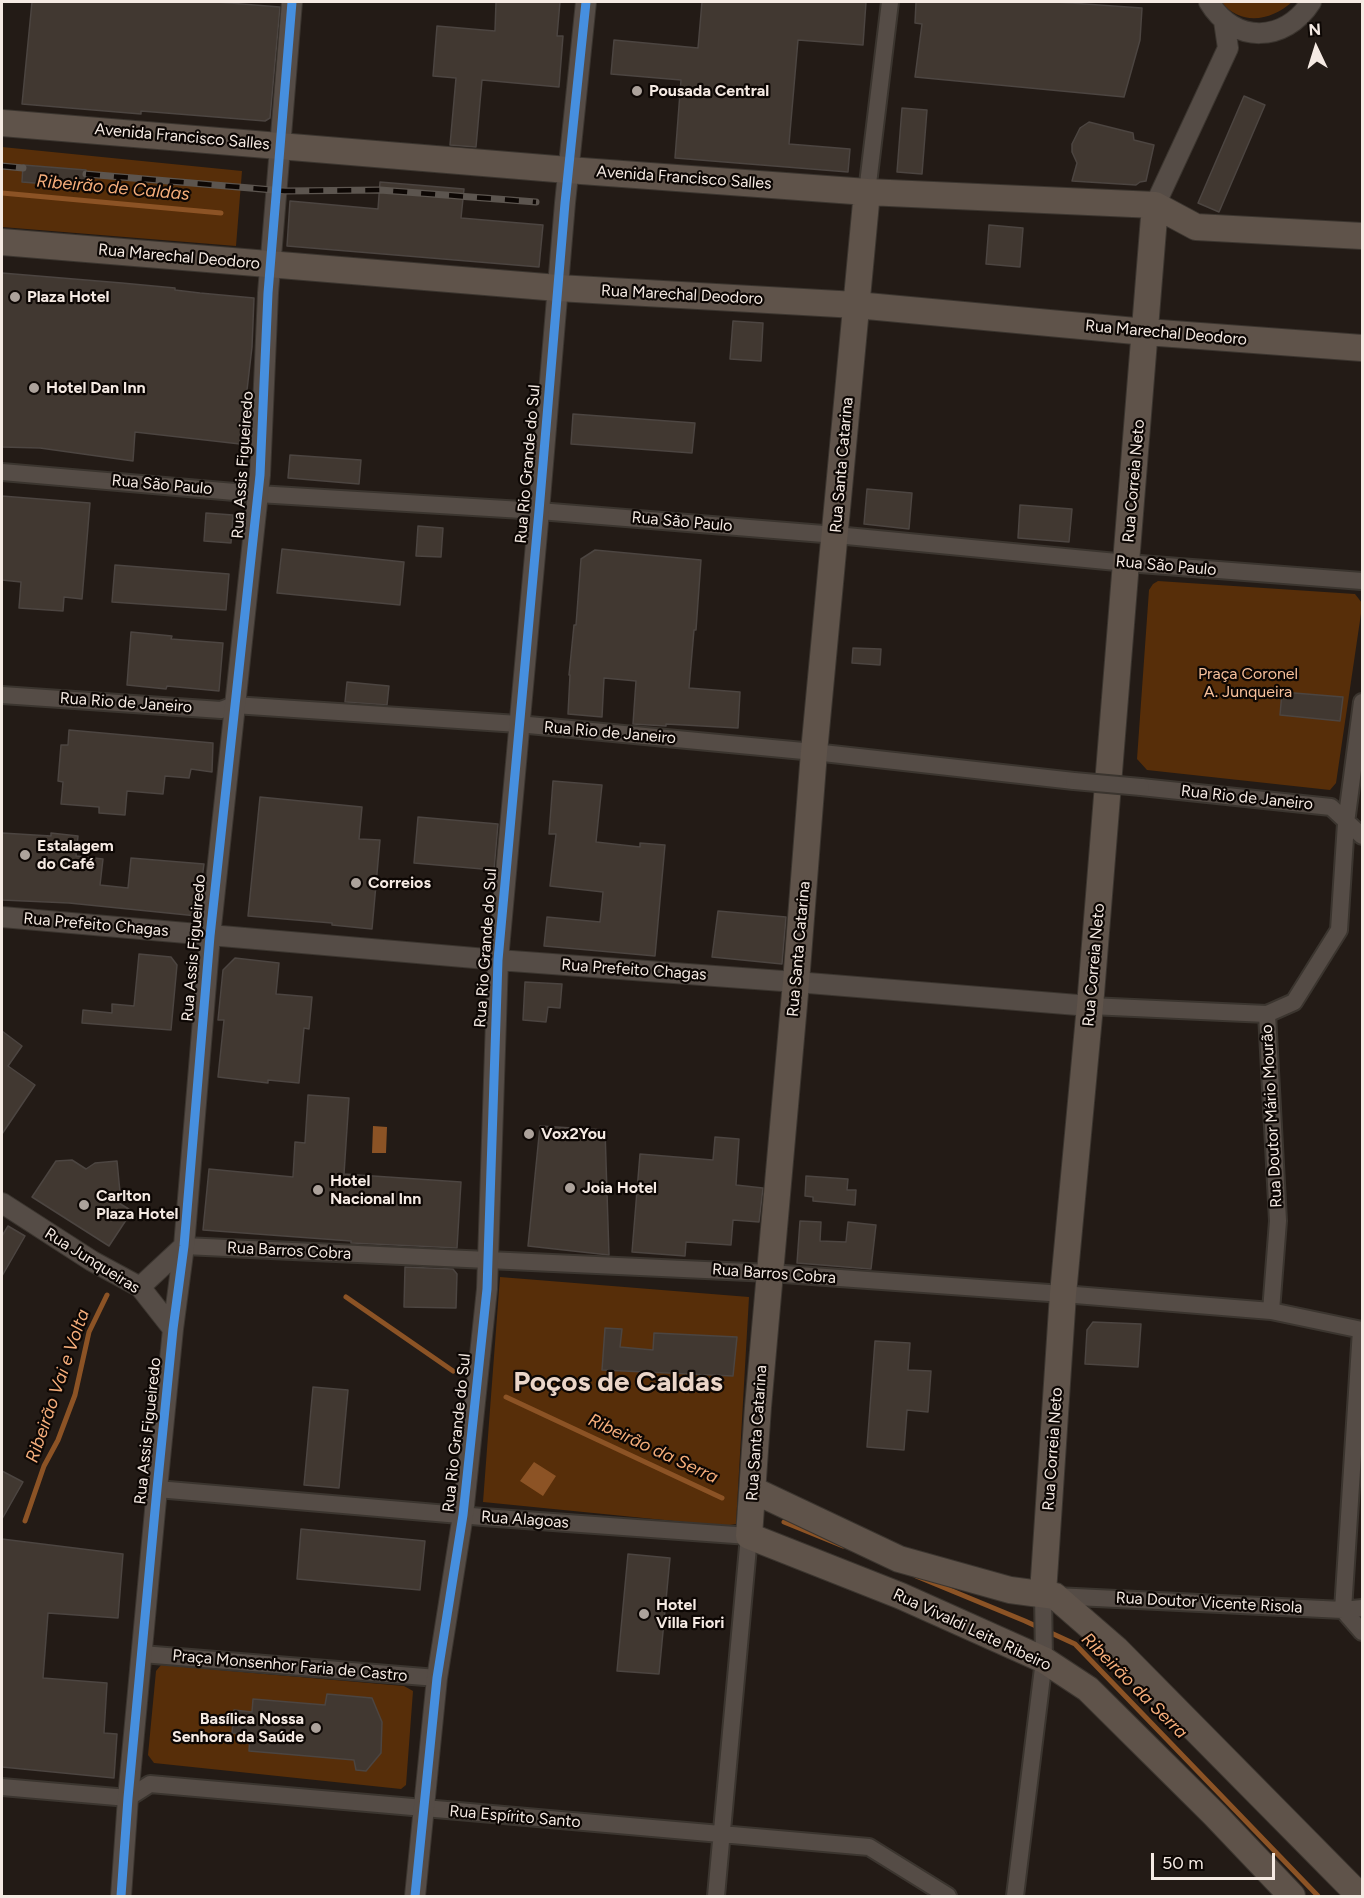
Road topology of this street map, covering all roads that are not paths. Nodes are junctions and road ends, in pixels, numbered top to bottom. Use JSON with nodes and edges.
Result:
{"nodes":[{"id":1,"x":292,"y":2,"type":"edge"},
{"id":2,"x":586,"y":2,"type":"edge"},
{"id":3,"x":890,"y":2,"type":"edge"},
{"id":4,"x":1209,"y":2,"type":"edge"},
{"id":5,"x":1311,"y":2,"type":"edge"},
{"id":6,"x":1224,"y":21,"type":"junction"},
{"id":7,"x":1260,"y":33,"type":"junction"},
{"id":8,"x":1228,"y":48,"type":"junction"},
{"id":9,"x":2,"y":123,"type":"edge"},
{"id":10,"x":280,"y":145,"type":"junction"},
{"id":11,"x":568,"y":170,"type":"junction"},
{"id":12,"x":867,"y":192,"type":"junction"},
{"id":13,"x":1155,"y":205,"type":"junction"},
{"id":14,"x":1362,"y":236,"type":"edge"},
{"id":15,"x":2,"y":242,"type":"edge"},
{"id":16,"x":270,"y":265,"type":"junction"},
{"id":17,"x":558,"y":288,"type":"junction"},
{"id":18,"x":856,"y":304,"type":"junction"},
{"id":19,"x":1146,"y":332,"type":"junction"},
{"id":20,"x":1362,"y":348,"type":"edge"},
{"id":21,"x":2,"y":472,"type":"edge"},
{"id":22,"x":258,"y":494,"type":"junction"},
{"id":23,"x":539,"y":511,"type":"junction"},
{"id":24,"x":836,"y":535,"type":"junction"},
{"id":25,"x":1127,"y":563,"type":"junction"},
{"id":26,"x":1362,"y":581,"type":"edge"},
{"id":27,"x":2,"y":695,"type":"edge"},
{"id":28,"x":1362,"y":702,"type":"edge"},
{"id":29,"x":234,"y":705,"type":"junction"},
{"id":30,"x":518,"y":724,"type":"junction"},
{"id":31,"x":814,"y":752,"type":"junction"},
{"id":32,"x":1346,"y":823,"type":"junction"},
{"id":33,"x":1362,"y":836,"type":"edge"},
{"id":34,"x":2,"y":917,"type":"edge"},
{"id":35,"x":210,"y":936,"type":"junction"},
{"id":36,"x":498,"y":960,"type":"junction"},
{"id":37,"x":796,"y":981,"type":"junction"},
{"id":38,"x":1090,"y":1006,"type":"junction"},
{"id":39,"x":1266,"y":1014,"type":"junction"},
{"id":40,"x":3,"y":1207,"type":"edge"},
{"id":41,"x":184,"y":1246,"type":"junction"},
{"id":42,"x":488,"y":1259,"type":"junction"},
{"id":43,"x":770,"y":1273,"type":"junction"},
{"id":44,"x":140,"y":1287,"type":"junction"},
{"id":45,"x":1063,"y":1294,"type":"junction"},
{"id":46,"x":1270,"y":1311,"type":"junction"},
{"id":47,"x":173,"y":1329,"type":"junction"},
{"id":48,"x":1362,"y":1330,"type":"edge"},
{"id":49,"x":157,"y":1489,"type":"junction"},
{"id":50,"x":753,"y":1490,"type":"junction"},
{"id":51,"x":463,"y":1515,"type":"junction"},
{"id":52,"x":749,"y":1536,"type":"junction"},
{"id":53,"x":1049,"y":1595,"type":"junction"},
{"id":54,"x":1362,"y":1608,"type":"edge"},
{"id":55,"x":1343,"y":1610,"type":"junction"},
{"id":56,"x":1362,"y":1632,"type":"edge"},
{"id":57,"x":142,"y":1654,"type":"junction"},
{"id":58,"x":1044,"y":1654,"type":"junction"},
{"id":59,"x":437,"y":1678,"type":"junction"},
{"id":60,"x":2,"y":1787,"type":"edge"},
{"id":61,"x":128,"y":1798,"type":"junction"},
{"id":62,"x":425,"y":1808,"type":"junction"},
{"id":63,"x":722,"y":1836,"type":"junction"},
{"id":64,"x":121,"y":1896,"type":"edge"},
{"id":65,"x":415,"y":1896,"type":"edge"},
{"id":66,"x":716,"y":1896,"type":"edge"},
{"id":67,"x":948,"y":1896,"type":"edge"},
{"id":68,"x":1015,"y":1896,"type":"edge"},
{"id":69,"x":1292,"y":1896,"type":"edge"},
{"id":70,"x":1360,"y":1896,"type":"edge"}],
"edges":[{"from":1,"to":10,"type":"street","name":"Rua Assis Figueiredo"},
{"from":2,"to":11,"type":"street","name":"Rua Rio Grande do Sul"},
{"from":3,"to":12,"type":"street","name":"Rua Santa Catarina"},
{"from":4,"to":6,"type":"street"},
{"from":5,"to":7,"type":"street"},
{"from":6,"to":7,"type":"street"},
{"from":6,"to":8,"type":"street"},
{"from":7,"to":8,"type":"street"},
{"from":8,"to":13,"type":"street","name":"Rua Correia Neto"},
{"from":9,"to":10,"type":"main road","name":"Avenida Francisco Salles"},
{"from":10,"to":11,"type":"main road","name":"Avenida Francisco Salles"},
{"from":10,"to":16,"type":"street","name":"Rua Assis Figueiredo"},
{"from":11,"to":12,"type":"main road","name":"Avenida Francisco Salles"},
{"from":11,"to":17,"type":"street","name":"Rua Rio Grande do Sul"},
{"from":12,"to":13,"type":"main road","name":"Avenida Francisco Salles"},
{"from":12,"to":18,"type":"main road","name":"Rua Santa Catarina"},
{"from":13,"to":14,"type":"main road","name":"Avenida Francisco Salles"},
{"from":13,"to":19,"type":"main road","name":"Rua Correia Neto"},
{"from":15,"to":16,"type":"main road","name":"Rua Marechal Deodoro"},
{"from":16,"to":17,"type":"main road","name":"Rua Marechal Deodoro"},
{"from":16,"to":22,"type":"street","name":"Rua Assis Figueiredo"},
{"from":17,"to":18,"type":"main road","name":"Rua Marechal Deodoro"},
{"from":17,"to":23,"type":"street","name":"Rua Rio Grande do Sul"},
{"from":18,"to":19,"type":"main road","name":"Rua Marechal Deodoro"},
{"from":18,"to":24,"type":"main road","name":"Rua Santa Catarina"},
{"from":19,"to":20,"type":"main road","name":"Rua Marechal Deodoro"},
{"from":19,"to":25,"type":"main road","name":"Rua Correia Neto"},
{"from":21,"to":22,"type":"street","name":"Rua São Paulo"},
{"from":22,"to":23,"type":"street","name":"Rua São Paulo"},
{"from":22,"to":29,"type":"street","name":"Rua Assis Figueiredo"},
{"from":23,"to":24,"type":"street","name":"Rua São Paulo"},
{"from":23,"to":30,"type":"street","name":"Rua Rio Grande do Sul"},
{"from":24,"to":25,"type":"street","name":"Rua São Paulo"},
{"from":24,"to":31,"type":"main road","name":"Rua Santa Catarina"},
{"from":25,"to":26,"type":"street","name":"Rua São Paulo"},
{"from":25,"to":38,"type":"main road","name":"Rua Correia Neto"},
{"from":27,"to":29,"type":"street","name":"Rua Rio de Janeiro"},
{"from":28,"to":32,"type":"street","name":"Rua Doutor Mário Mourão"},
{"from":29,"to":30,"type":"street","name":"Rua Rio de Janeiro"},
{"from":29,"to":35,"type":"street","name":"Rua Assis Figueiredo"},
{"from":30,"to":31,"type":"street","name":"Rua Rio de Janeiro"},
{"from":30,"to":36,"type":"street","name":"Rua Rio Grande do Sul"},
{"from":31,"to":32,"type":"street","name":"Rua Rio de Janeiro","bridge":true},
{"from":31,"to":37,"type":"main road","name":"Rua Santa Catarina"},
{"from":32,"to":33,"type":"street","name":"Rua Rio de Janeiro"},
{"from":32,"to":39,"type":"street","name":"Rua Doutor Mário Mourão"},
{"from":34,"to":35,"type":"street","name":"Rua Prefeito Chagas"},
{"from":35,"to":36,"type":"street","name":"Rua Prefeito Chagas"},
{"from":35,"to":41,"type":"street","name":"Rua Assis Figueiredo"},
{"from":36,"to":37,"type":"street","name":"Rua Prefeito Chagas"},
{"from":36,"to":42,"type":"street","name":"Rua Rio Grande do Sul"},
{"from":37,"to":38,"type":"street","name":"Rua Prefeito Chagas"},
{"from":37,"to":43,"type":"main road","name":"Rua Santa Catarina"},
{"from":38,"to":39,"type":"street","name":"Rua Prefeito Chagas"},
{"from":38,"to":45,"type":"main road","name":"Rua Correia Neto"},
{"from":39,"to":46,"type":"street","name":"Rua Doutor Mário Mourão"},
{"from":40,"to":44,"type":"street","name":"Rua Junqueiras"},
{"from":41,"to":42,"type":"street","name":"Rua Barros Cobra"},
{"from":41,"to":44,"type":"street"},
{"from":41,"to":47,"type":"street","name":"Rua Assis Figueiredo"},
{"from":42,"to":43,"type":"street","name":"Rua Barros Cobra"},
{"from":42,"to":51,"type":"street","name":"Rua Rio Grande do Sul"},
{"from":43,"to":45,"type":"street","name":"Rua Barros Cobra"},
{"from":43,"to":50,"type":"main road","name":"Rua Santa Catarina"},
{"from":44,"to":47,"type":"street","name":"Rua Junqueiras"},
{"from":45,"to":46,"type":"street","name":"Rua Barros Cobra"},
{"from":45,"to":53,"type":"main road","name":"Rua Correia Neto"},
{"from":46,"to":48,"type":"street","name":"Rua Barros Cobra"},
{"from":47,"to":49,"type":"street","name":"Rua Assis Figueiredo"},
{"from":48,"to":55,"type":"street"},
{"from":49,"to":51,"type":"street","name":"Rua Alagoas"},
{"from":49,"to":57,"type":"street","name":"Rua Assis Figueiredo"},
{"from":50,"to":52,"type":"main road","name":"Rua Santa Catarina"},
{"from":50,"to":53,"type":"main road"},
{"from":51,"to":52,"type":"street","name":"Rua Alagoas"},
{"from":51,"to":59,"type":"street","name":"Rua Rio Grande do Sul"},
{"from":52,"to":58,"type":"main road","name":"Rua Vivaldi Leite Ribeiro"},
{"from":52,"to":63,"type":"street","name":"Rua Santa Catarina"},
{"from":53,"to":55,"type":"street","name":"Rua Doutor Vicente Risola"},
{"from":53,"to":58,"type":"street","name":"Rua Correia Neto"},
{"from":53,"to":70,"type":"main road"},
{"from":54,"to":55,"type":"street","name":"Rua Doutor Vicente Risola"},
{"from":55,"to":56,"type":"street"},
{"from":57,"to":59,"type":"street","name":"Praça Monsenhor Faria de Castro"},
{"from":57,"to":61,"type":"street","name":"Rua Assis Figueiredo"},
{"from":58,"to":68,"type":"street","name":"Rua Correia Neto"},
{"from":58,"to":69,"type":"main road","name":"Rua Vivaldi Leite Ribeiro"},
{"from":59,"to":62,"type":"street","name":"Rua Rio Grande do Sul"},
{"from":60,"to":61,"type":"street"},
{"from":61,"to":62,"type":"street","name":"Rua Espírito Santo"},
{"from":61,"to":64,"type":"street","name":"Rua Assis Figueiredo"},
{"from":62,"to":63,"type":"street","name":"Rua Espírito Santo"},
{"from":62,"to":65,"type":"street","name":"Rua Rio Grande do Sul"},
{"from":63,"to":66,"type":"street","name":"Rua Santa Catarina"},
{"from":63,"to":67,"type":"street","name":"Rua Espírito Santo"}]}
